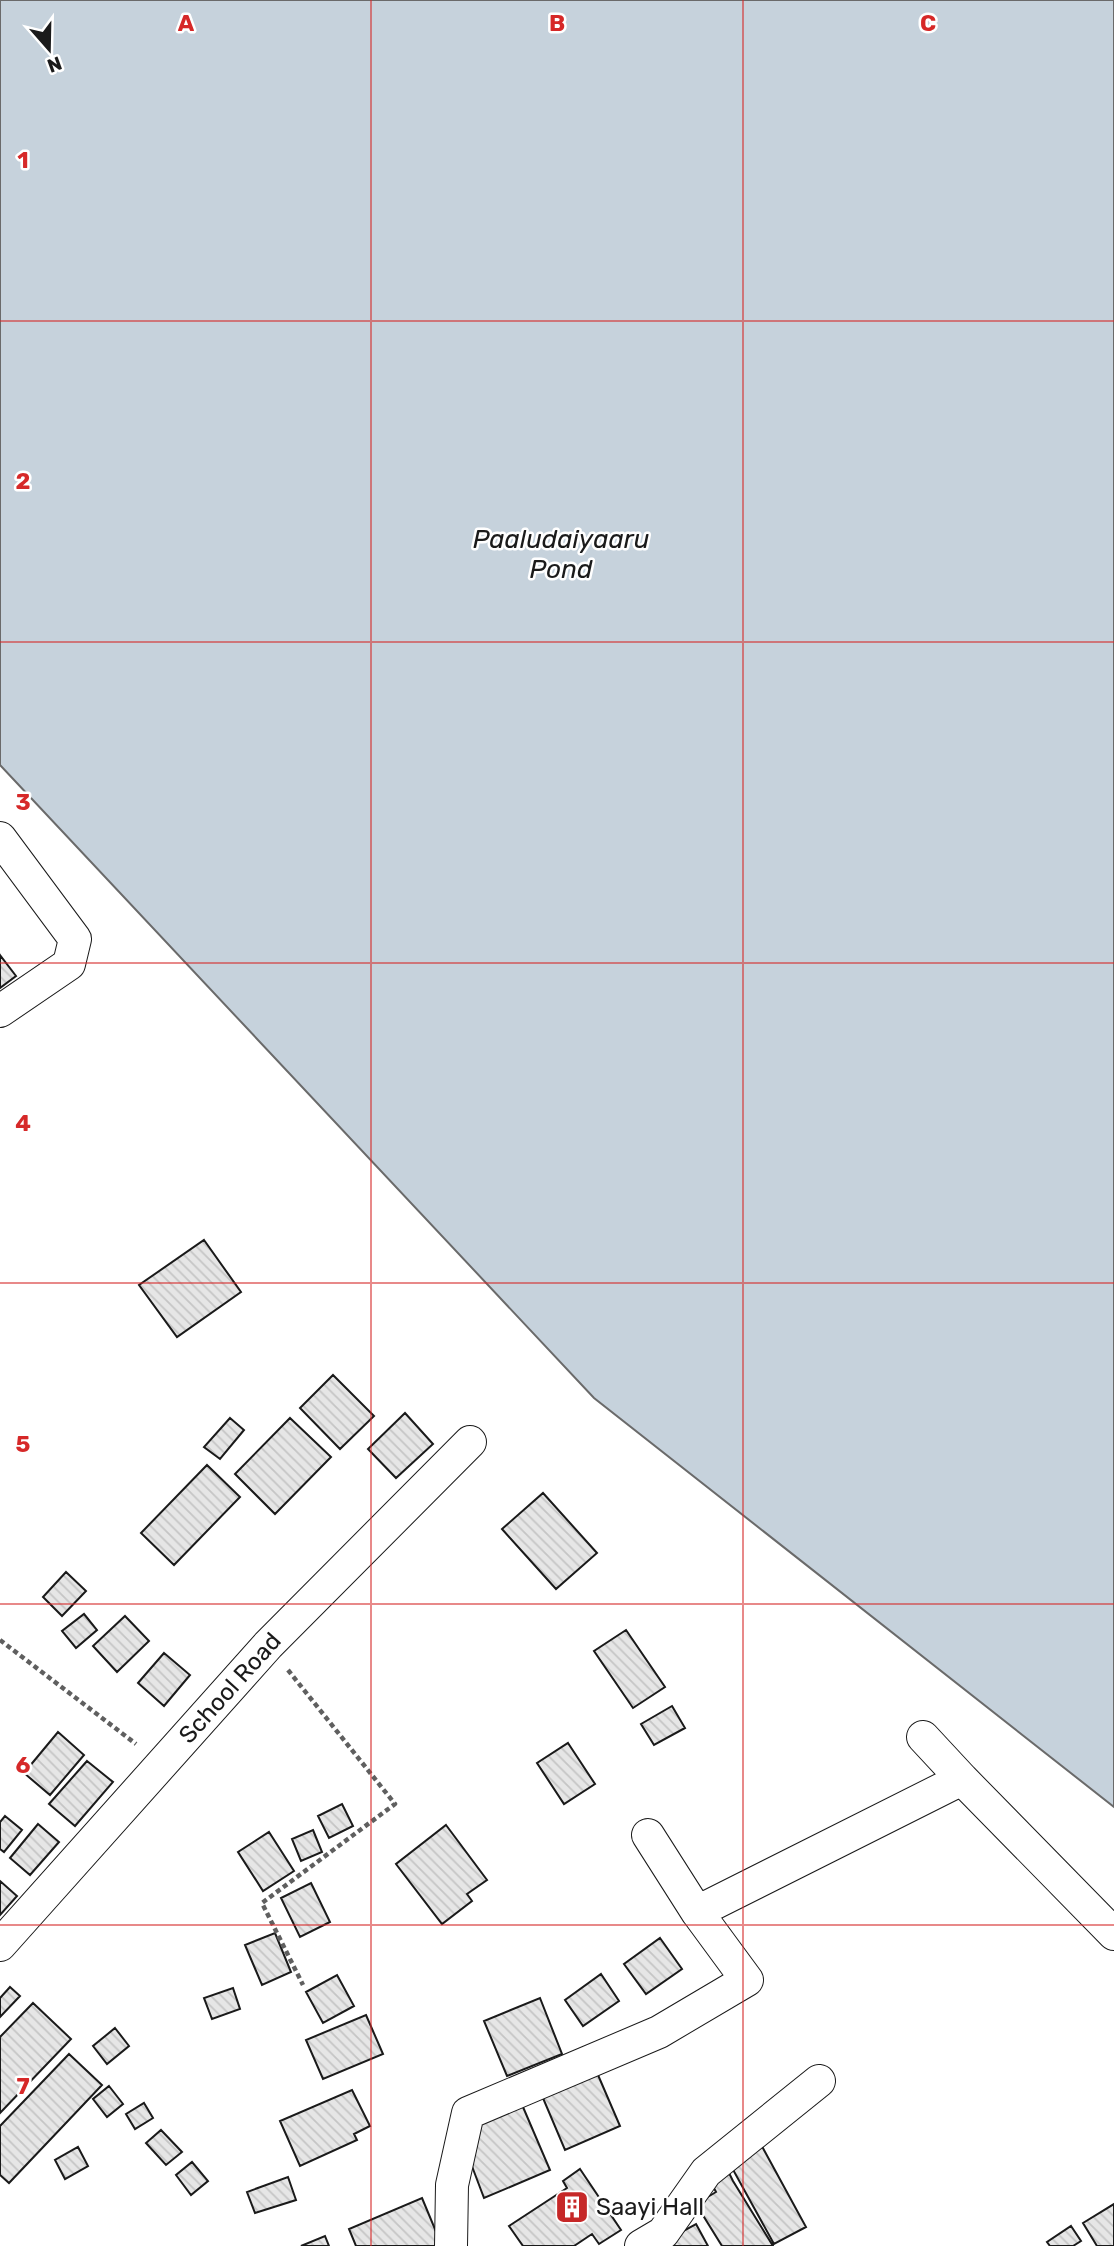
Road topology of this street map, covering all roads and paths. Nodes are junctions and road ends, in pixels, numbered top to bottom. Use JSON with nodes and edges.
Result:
{"nodes":[{"id":1,"x":0,"y":838,"type":"edge"},
{"id":2,"x":0,"y":1011,"type":"edge"},
{"id":3,"x":470,"y":1442,"type":"dead end"},
{"id":4,"x":0,"y":1640,"type":"edge"},
{"id":5,"x":268,"y":1645,"type":"junction"},
{"id":6,"x":923,"y":1737,"type":"dead end"},
{"id":7,"x":162,"y":1763,"type":"junction"},
{"id":8,"x":962,"y":1779,"type":"junction"},
{"id":9,"x":648,"y":1835,"type":"dead end"},
{"id":10,"x":697,"y":1912,"type":"junction"},
{"id":11,"x":1114,"y":1934,"type":"edge"},
{"id":12,"x":0,"y":1945,"type":"edge"},
{"id":13,"x":303,"y":1985,"type":"dead end"},
{"id":14,"x":819,"y":2081,"type":"dead end"},
{"id":15,"x":451,"y":2246,"type":"edge"},
{"id":16,"x":641,"y":2246,"type":"edge"}],
"edges":[{"from":1,"to":2,"type":"street"},
{"from":3,"to":5,"type":"street","name":"School Road"},
{"from":4,"to":7,"type":"path"},
{"from":5,"to":7,"type":"street","name":"School Road"},
{"from":5,"to":13,"type":"path"},
{"from":6,"to":8,"type":"street"},
{"from":7,"to":12,"type":"street","name":"School Road"},
{"from":8,"to":10,"type":"street"},
{"from":8,"to":11,"type":"street"},
{"from":9,"to":10,"type":"street"},
{"from":10,"to":15,"type":"street"},
{"from":14,"to":16,"type":"street"}]}
